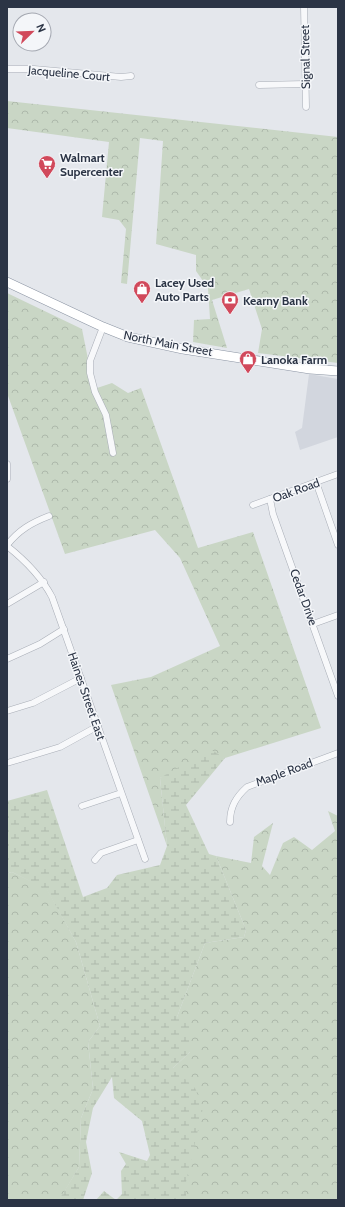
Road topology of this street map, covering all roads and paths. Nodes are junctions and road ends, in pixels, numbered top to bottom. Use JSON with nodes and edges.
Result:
{"nodes":[{"id":1,"x":304,"y":7,"type":"edge"},
{"id":2,"x":7,"y":69,"type":"edge"},
{"id":3,"x":131,"y":76,"type":"dead end"},
{"id":4,"x":305,"y":84,"type":"junction"},
{"id":5,"x":259,"y":85,"type":"dead end"},
{"id":6,"x":306,"y":107,"type":"dead end"},
{"id":7,"x":7,"y":282,"type":"edge"},
{"id":8,"x":102,"y":327,"type":"junction"},
{"id":9,"x":338,"y":372,"type":"edge"},
{"id":10,"x":113,"y":453,"type":"dead end"},
{"id":11,"x":7,"y":464,"type":"edge"},
{"id":12,"x":338,"y":474,"type":"edge"},
{"id":13,"x":7,"y":479,"type":"edge"},
{"id":14,"x":316,"y":482,"type":"junction"},
{"id":15,"x":270,"y":499,"type":"junction"},
{"id":16,"x":253,"y":505,"type":"dead end"},
{"id":17,"x":49,"y":516,"type":"dead end"},
{"id":18,"x":7,"y":545,"type":"edge"},
{"id":19,"x":338,"y":545,"type":"edge"},
{"id":20,"x":44,"y":582,"type":"junction"},
{"id":21,"x":7,"y":604,"type":"edge"},
{"id":22,"x":338,"y":615,"type":"edge"},
{"id":23,"x":313,"y":624,"type":"junction"},
{"id":24,"x":64,"y":629,"type":"junction"},
{"id":25,"x":7,"y":659,"type":"edge"},
{"id":26,"x":81,"y":678,"type":"junction"},
{"id":27,"x":338,"y":696,"type":"edge"},
{"id":28,"x":7,"y":711,"type":"edge"},
{"id":29,"x":98,"y":726,"type":"junction"},
{"id":30,"x":338,"y":753,"type":"edge"},
{"id":31,"x":7,"y":763,"type":"edge"},
{"id":32,"x":121,"y":793,"type":"junction"},
{"id":33,"x":82,"y":806,"type":"dead end"},
{"id":34,"x":230,"y":822,"type":"dead end"},
{"id":35,"x":138,"y":840,"type":"junction"},
{"id":36,"x":145,"y":859,"type":"dead end"},
{"id":37,"x":95,"y":860,"type":"dead end"}],
"edges":[{"from":1,"to":4,"type":"street","name":"Signal Street"},
{"from":2,"to":3,"type":"street","name":"Jacqueline Court"},
{"from":4,"to":5,"type":"street"},
{"from":4,"to":6,"type":"street","name":"Signal Street"},
{"from":7,"to":8,"type":"highway","name":"North Main Street"},
{"from":8,"to":9,"type":"highway","name":"North Main Street"},
{"from":8,"to":10,"type":"street"},
{"from":11,"to":13,"type":"street"},
{"from":12,"to":14,"type":"street","name":"Oak Road"},
{"from":14,"to":15,"type":"street","name":"Oak Road"},
{"from":14,"to":19,"type":"street"},
{"from":15,"to":16,"type":"street","name":"Oak Road"},
{"from":15,"to":23,"type":"street","name":"Cedar Drive"},
{"from":17,"to":18,"type":"street"},
{"from":18,"to":20,"type":"street","name":"Haines Street East"},
{"from":20,"to":21,"type":"street"},
{"from":20,"to":24,"type":"street","name":"Haines Street East"},
{"from":22,"to":23,"type":"street"},
{"from":23,"to":27,"type":"street","name":"Cedar Drive"},
{"from":24,"to":25,"type":"street"},
{"from":24,"to":26,"type":"street","name":"Haines Street East"},
{"from":26,"to":28,"type":"street"},
{"from":26,"to":29,"type":"street","name":"Haines Street East"},
{"from":29,"to":31,"type":"street"},
{"from":29,"to":32,"type":"street","name":"Haines Street East"},
{"from":30,"to":34,"type":"street","name":"Maple Road"},
{"from":32,"to":33,"type":"street"},
{"from":32,"to":35,"type":"street","name":"Haines Street East"},
{"from":35,"to":36,"type":"street","name":"Haines Street East"},
{"from":35,"to":37,"type":"street"}]}
